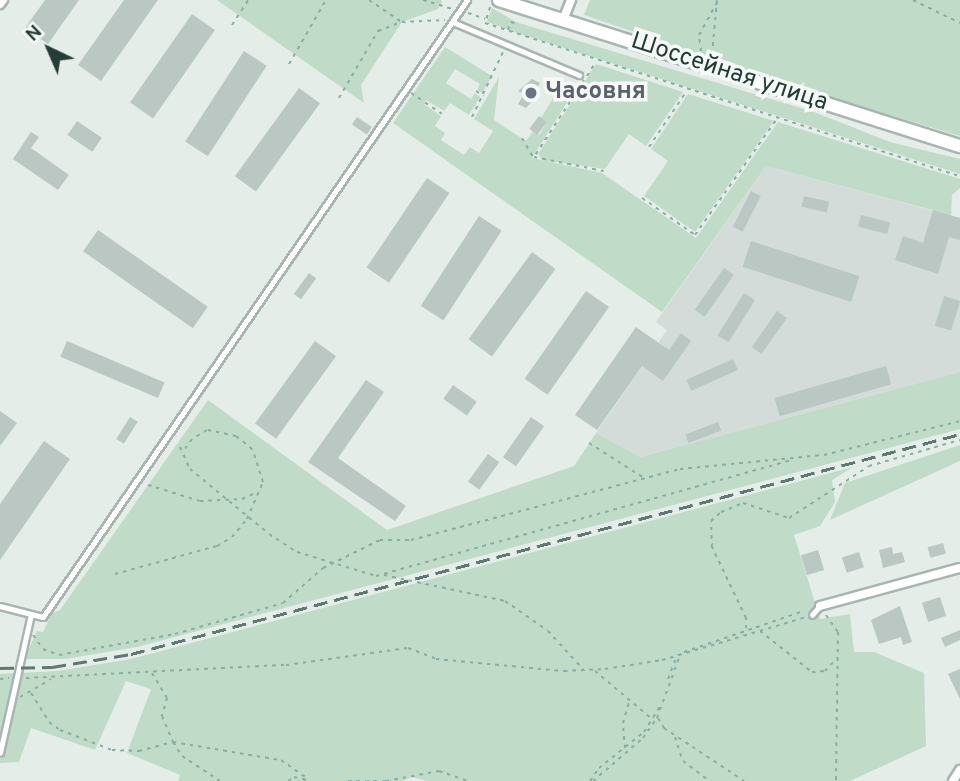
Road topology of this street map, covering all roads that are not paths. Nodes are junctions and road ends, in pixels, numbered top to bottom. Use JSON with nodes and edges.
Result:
{"nodes":[{"id":1,"x":467,"y":0,"type":"edge"},
{"id":2,"x":571,"y":0,"type":"edge"},
{"id":3,"x":495,"y":2,"type":"edge"},
{"id":4,"x":563,"y":20,"type":"junction"},
{"id":5,"x":454,"y":21,"type":"junction"},
{"id":6,"x":579,"y":75,"type":"dead end"},
{"id":7,"x":960,"y":146,"type":"edge"},
{"id":8,"x":960,"y":569,"type":"edge"},
{"id":9,"x":0,"y":606,"type":"edge"},
{"id":10,"x":820,"y":606,"type":"joint"},
{"id":11,"x":31,"y":614,"type":"junction"},
{"id":12,"x":812,"y":615,"type":"road end"},
{"id":13,"x":0,"y":753,"type":"edge"},
{"id":14,"x":960,"y":770,"type":"edge"},
{"id":15,"x":953,"y":781,"type":"edge"}],
"edges":[{"from":1,"to":5,"type":"lane"},
{"from":2,"to":4,"type":"street"},
{"from":3,"to":4,"type":"main road","name":"Шоссейная улица"},
{"from":4,"to":7,"type":"main road","name":"Шоссейная улица"},
{"from":5,"to":6,"type":"lane"},
{"from":5,"to":11,"type":"lane"},
{"from":8,"to":10,"type":"street"},
{"from":9,"to":11,"type":"lane"},
{"from":10,"to":12,"type":"lane"},
{"from":11,"to":13,"type":"lane"},
{"from":14,"to":15,"type":"street"}]}
